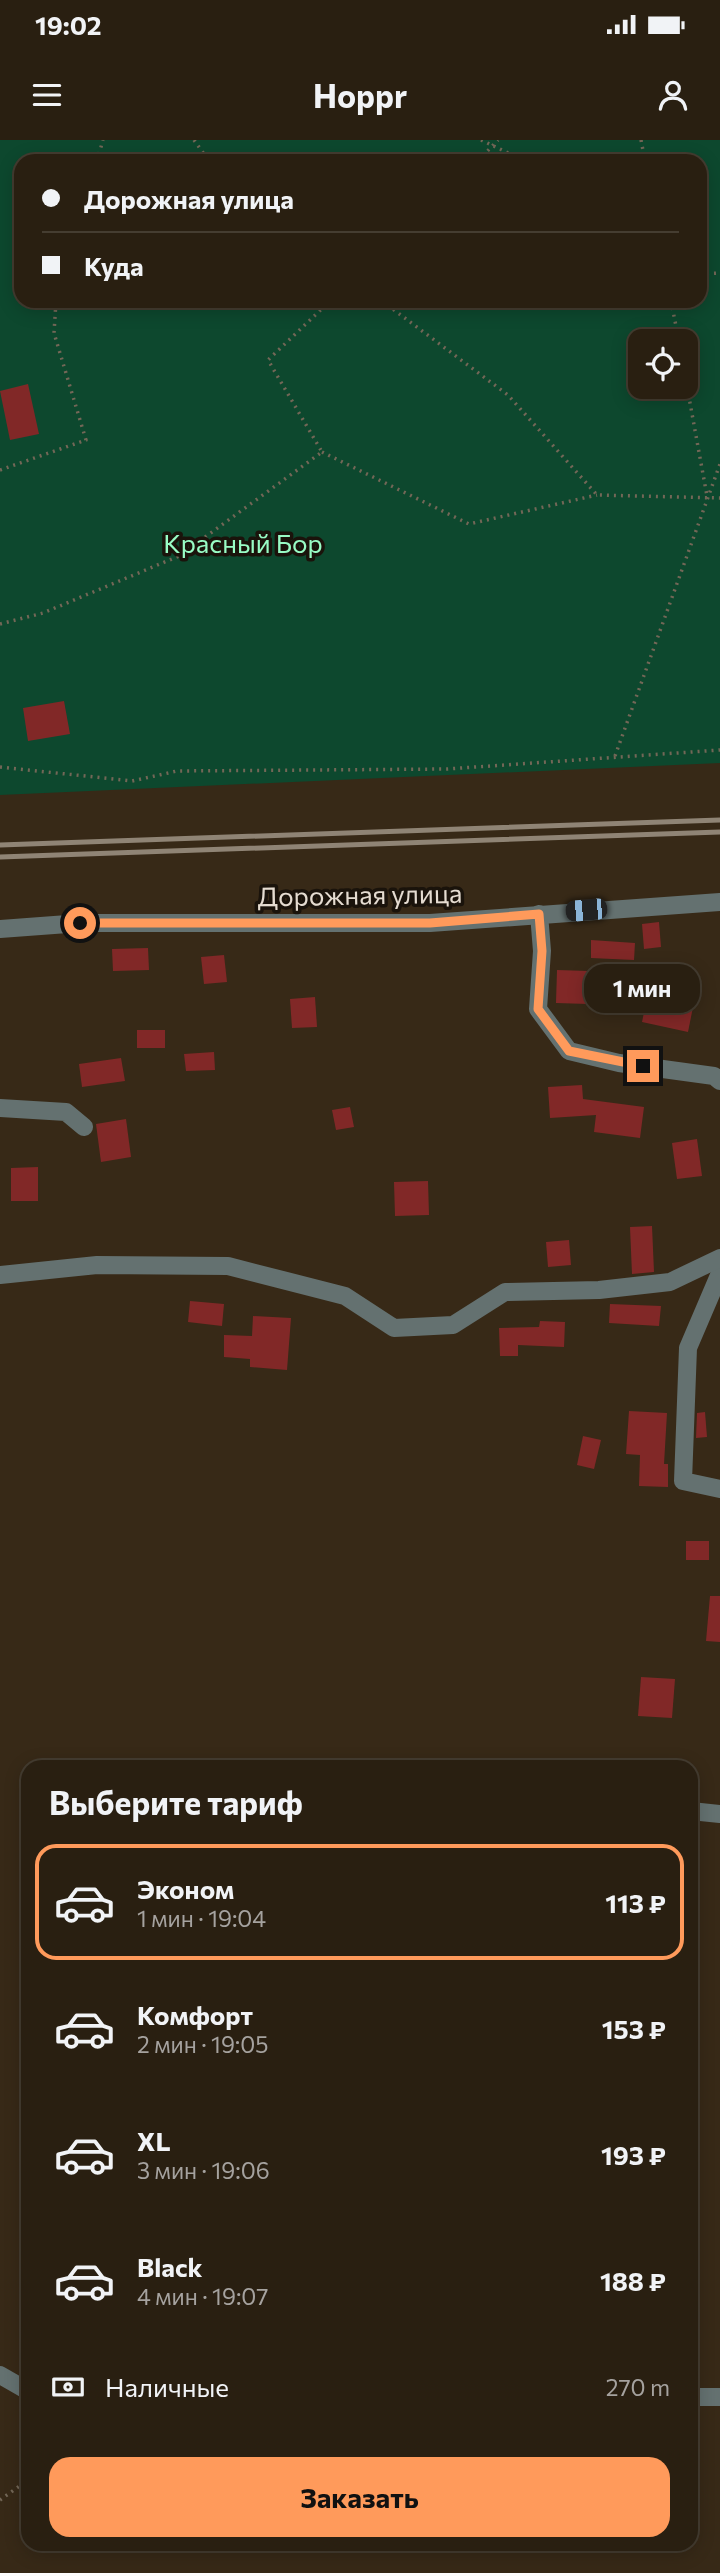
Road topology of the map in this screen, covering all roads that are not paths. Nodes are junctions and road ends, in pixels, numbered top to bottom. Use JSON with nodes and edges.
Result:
{"nodes":[{"id":1,"x":720,"y":902,"type":"edge"},
{"id":2,"x":539,"y":914,"type":"junction"},
{"id":3,"x":0,"y":929,"type":"edge"},
{"id":4,"x":720,"y":1081,"type":"edge"},
{"id":5,"x":0,"y":1108,"type":"edge"},
{"id":6,"x":84,"y":1126,"type":"dead end"},
{"id":7,"x":720,"y":1258,"type":"edge"},
{"id":8,"x":720,"y":1273,"type":"edge"},
{"id":9,"x":0,"y":1275,"type":"edge"},
{"id":10,"x":720,"y":1489,"type":"edge"},
{"id":11,"x":698,"y":1812,"type":"edge"},
{"id":12,"x":720,"y":1814,"type":"edge"},
{"id":13,"x":0,"y":2375,"type":"edge"},
{"id":14,"x":21,"y":2386,"type":"edge"},
{"id":15,"x":720,"y":2397,"type":"edge"},
{"id":16,"x":698,"y":2398,"type":"edge"}],
"edges":[{"from":1,"to":2,"type":"street","name":"Дорожная улица"},
{"from":2,"to":3,"type":"street","name":"Дорожная улица"},
{"from":2,"to":4,"type":"street"},
{"from":5,"to":6,"type":"street"},
{"from":7,"to":9,"type":"street"},
{"from":8,"to":10,"type":"street"},
{"from":11,"to":12,"type":"street"},
{"from":13,"to":14,"type":"street"},
{"from":15,"to":16,"type":"street"}]}
